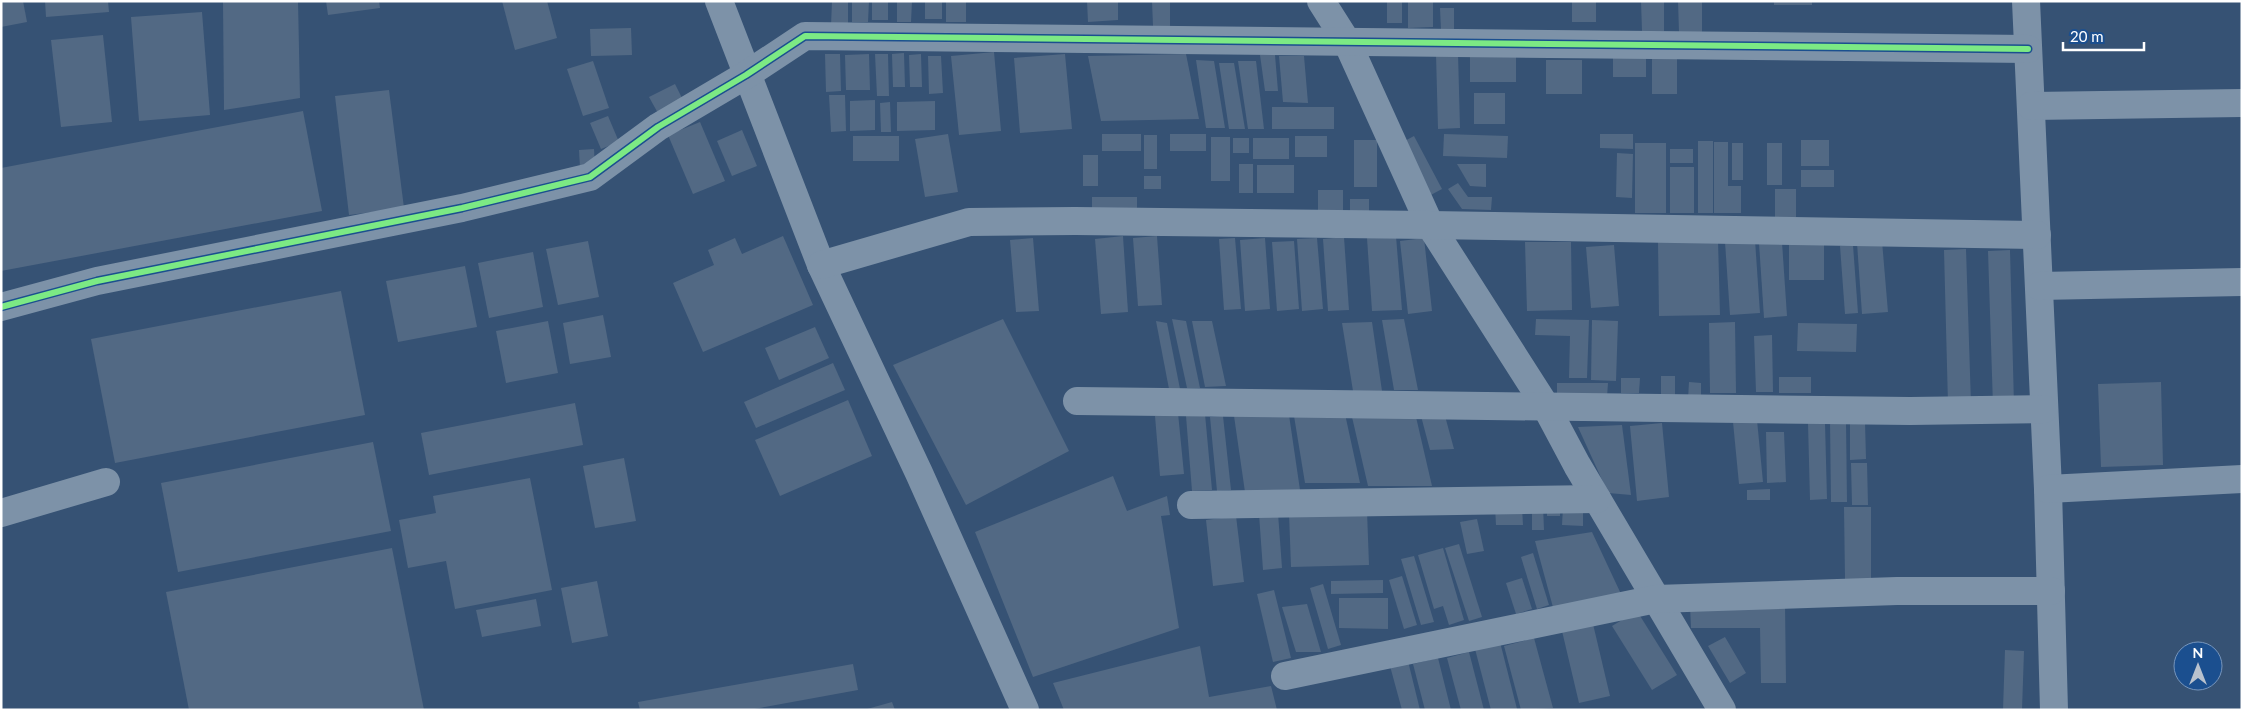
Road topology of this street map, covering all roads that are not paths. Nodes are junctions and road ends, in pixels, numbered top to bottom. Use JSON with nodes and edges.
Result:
{"nodes":[{"id":1,"x":718,"y":1,"type":"edge"},
{"id":2,"x":1320,"y":1,"type":"edge"},
{"id":3,"x":2026,"y":1,"type":"edge"},
{"id":4,"x":1348,"y":42,"type":"junction"},
{"id":5,"x":2028,"y":49,"type":"junction"},
{"id":6,"x":746,"y":75,"type":"junction"},
{"id":7,"x":2242,"y":103,"type":"edge"},
{"id":8,"x":2031,"y":106,"type":"junction"},
{"id":9,"x":1430,"y":225,"type":"junction"},
{"id":10,"x":2037,"y":235,"type":"junction"},
{"id":11,"x":821,"y":265,"type":"junction"},
{"id":12,"x":2242,"y":282,"type":"edge"},
{"id":13,"x":2039,"y":286,"type":"junction"},
{"id":14,"x":1,"y":307,"type":"edge"},
{"id":15,"x":1077,"y":401,"type":"dead end"},
{"id":16,"x":1545,"y":405,"type":"junction"},
{"id":17,"x":2044,"y":409,"type":"junction"},
{"id":18,"x":2242,"y":480,"type":"edge"},
{"id":19,"x":106,"y":482,"type":"dead end"},
{"id":20,"x":2048,"y":489,"type":"junction"},
{"id":21,"x":1597,"y":499,"type":"junction"},
{"id":22,"x":1191,"y":505,"type":"dead end"},
{"id":23,"x":1,"y":513,"type":"edge"},
{"id":24,"x":2051,"y":591,"type":"junction"},
{"id":25,"x":1656,"y":599,"type":"junction"},
{"id":26,"x":1285,"y":676,"type":"dead end"},
{"id":27,"x":1025,"y":710,"type":"edge"},
{"id":28,"x":1722,"y":710,"type":"edge"},
{"id":29,"x":2054,"y":710,"type":"edge"}],
"edges":[{"from":1,"to":6,"type":"street"},
{"from":2,"to":4,"type":"street"},
{"from":3,"to":5,"type":"street"},
{"from":4,"to":5,"type":"street"},
{"from":4,"to":6,"type":"street"},
{"from":4,"to":9,"type":"street"},
{"from":5,"to":8,"type":"street"},
{"from":6,"to":11,"type":"street"},
{"from":6,"to":14,"type":"street"},
{"from":7,"to":8,"type":"street"},
{"from":8,"to":10,"type":"street"},
{"from":9,"to":10,"type":"street"},
{"from":9,"to":11,"type":"street"},
{"from":9,"to":16,"type":"street"},
{"from":10,"to":13,"type":"street"},
{"from":11,"to":27,"type":"street"},
{"from":12,"to":13,"type":"street"},
{"from":13,"to":17,"type":"street"},
{"from":15,"to":16,"type":"street"},
{"from":16,"to":17,"type":"street"},
{"from":16,"to":21,"type":"street"},
{"from":17,"to":20,"type":"street"},
{"from":18,"to":20,"type":"street"},
{"from":19,"to":23,"type":"street"},
{"from":20,"to":24,"type":"street"},
{"from":21,"to":22,"type":"street"},
{"from":21,"to":25,"type":"street"},
{"from":24,"to":25,"type":"street"},
{"from":24,"to":29,"type":"street"},
{"from":25,"to":26,"type":"street"},
{"from":25,"to":28,"type":"street"}]}
